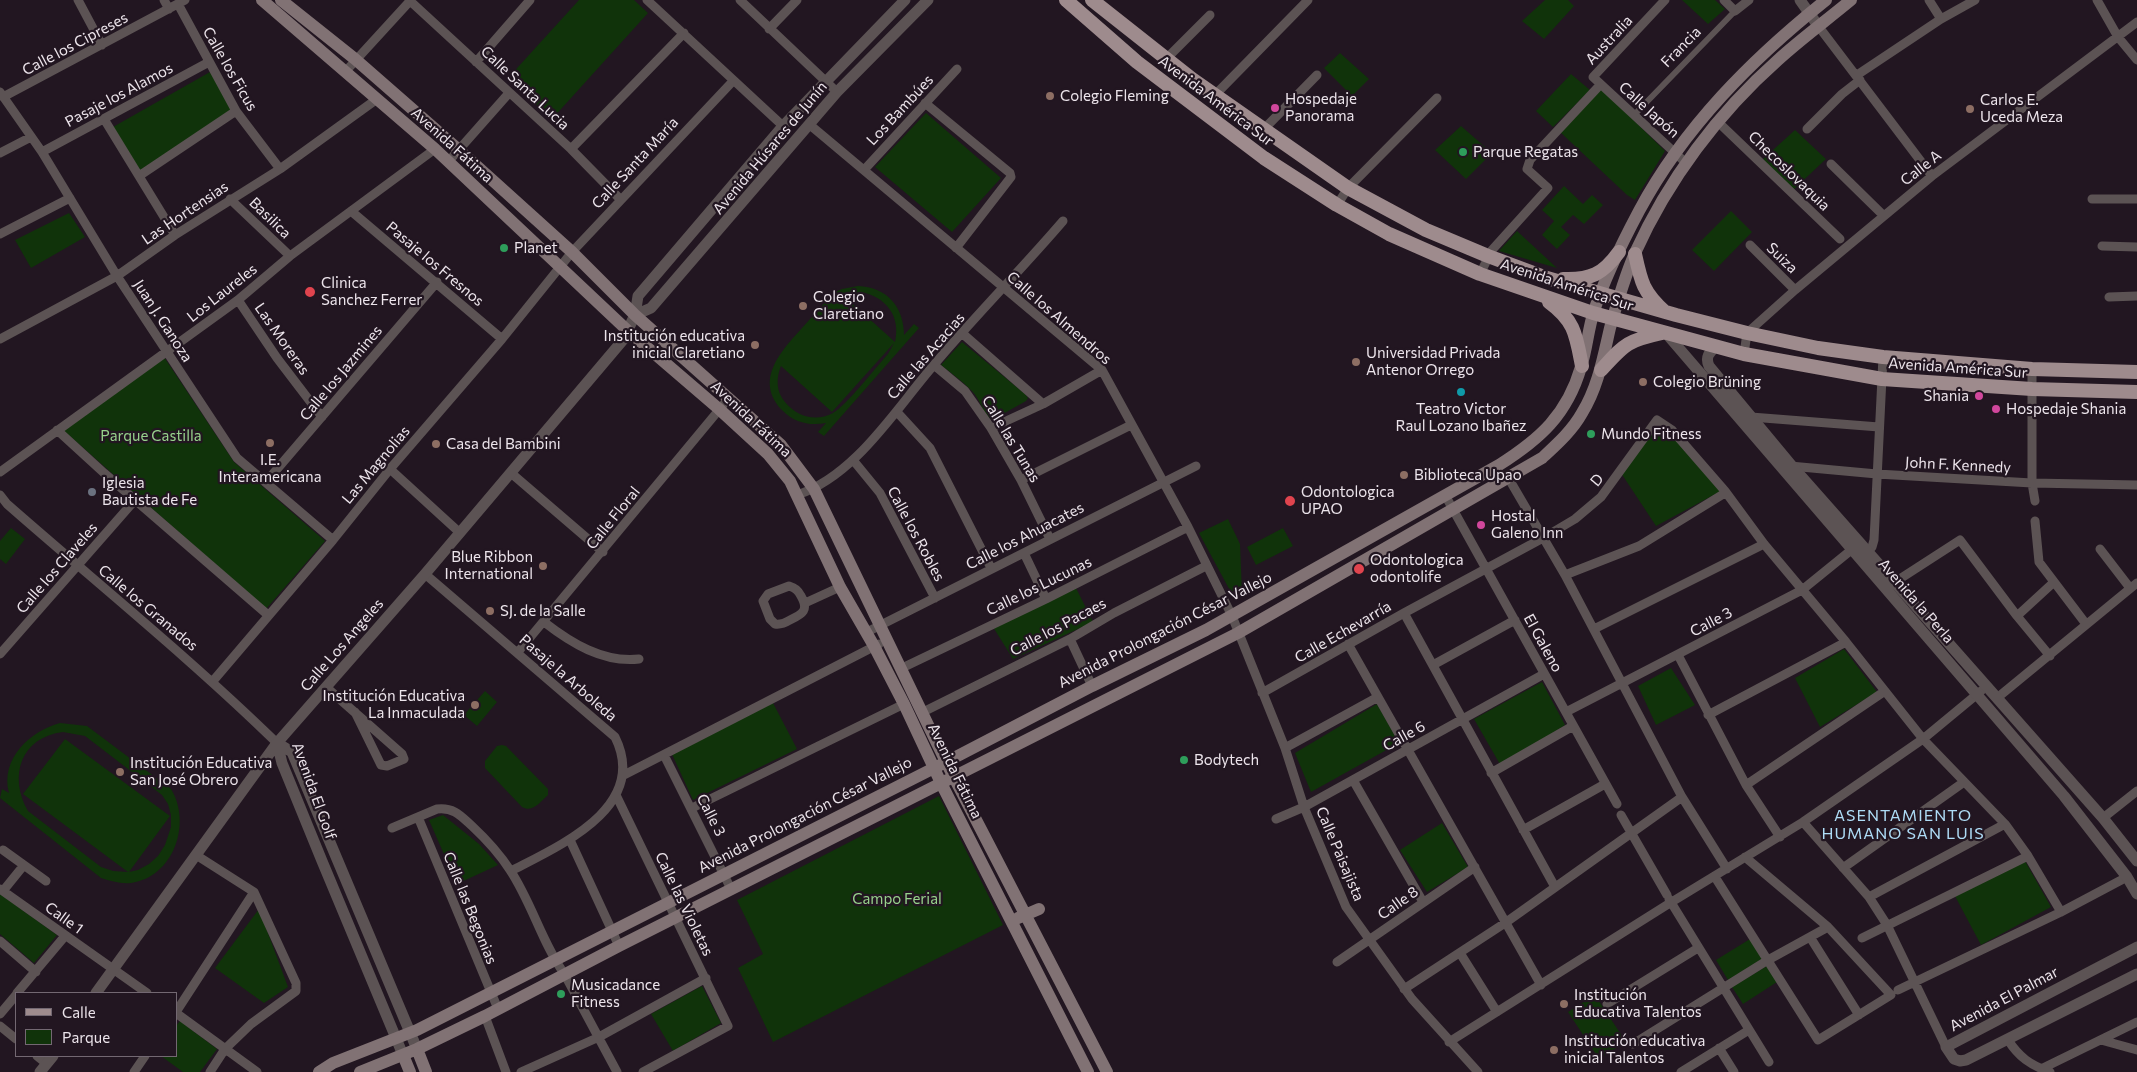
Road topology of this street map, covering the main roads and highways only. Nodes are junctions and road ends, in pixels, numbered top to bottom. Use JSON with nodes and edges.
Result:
{"nodes":[{"id":1,"x":262,"y":0,"type":"edge"},
{"id":2,"x":281,"y":0,"type":"edge"},
{"id":3,"x":1066,"y":0,"type":"edge"},
{"id":4,"x":1826,"y":0,"type":"edge"},
{"id":5,"x":1851,"y":0,"type":"edge"},
{"id":6,"x":1097,"y":1,"type":"edge"},
{"id":7,"x":1619,"y":252,"type":"junction"},
{"id":8,"x":1635,"y":254,"type":"junction"},
{"id":9,"x":1547,"y":278,"type":"junction"},
{"id":10,"x":1536,"y":293,"type":"junction"},
{"id":11,"x":1600,"y":294,"type":"junction"},
{"id":12,"x":1619,"y":300,"type":"junction"},
{"id":13,"x":1593,"y":313,"type":"junction"},
{"id":14,"x":1666,"y":313,"type":"junction"},
{"id":15,"x":1613,"y":318,"type":"junction"},
{"id":16,"x":1665,"y":332,"type":"junction"},
{"id":17,"x":1582,"y":366,"type":"junction"},
{"id":18,"x":1601,"y":370,"type":"junction"},
{"id":19,"x":2137,"y":372,"type":"edge"},
{"id":20,"x":2137,"y":392,"type":"edge"},
{"id":21,"x":1206,"y":630,"type":"junction"},
{"id":22,"x":1156,"y":654,"type":"junction"},
{"id":23,"x":1186,"y":659,"type":"junction"},
{"id":24,"x":1162,"y":670,"type":"junction"},
{"id":25,"x":990,"y":739,"type":"junction"},
{"id":26,"x":997,"y":754,"type":"junction"},
{"id":27,"x":940,"y":765,"type":"junction"},
{"id":28,"x":954,"y":776,"type":"junction"},
{"id":29,"x":941,"y":783,"type":"junction"},
{"id":30,"x":1039,"y":909,"type":"dead end"},
{"id":31,"x":1026,"y":915,"type":"junction"},
{"id":32,"x":1012,"y":922,"type":"junction"},
{"id":33,"x":417,"y":1049,"type":"junction"},
{"id":34,"x":1096,"y":1050,"type":"junction"},
{"id":35,"x":404,"y":1055,"type":"junction"},
{"id":36,"x":1081,"y":1057,"type":"junction"},
{"id":37,"x":319,"y":1072,"type":"edge"},
{"id":38,"x":360,"y":1072,"type":"edge"},
{"id":39,"x":410,"y":1072,"type":"edge"},
{"id":40,"x":426,"y":1072,"type":"edge"},
{"id":41,"x":1088,"y":1072,"type":"edge"},
{"id":42,"x":1106,"y":1072,"type":"edge"}],
"edges":[{"from":1,"to":27,"type":"main road","name":"Avenida Fátima"},
{"from":2,"to":27,"type":"main road","name":"Avenida Fátima"},
{"from":3,"to":10,"type":"main road","name":"Avenida América Sur"},
{"from":4,"to":7,"type":"main road","name":"Avenida Prolongación César Vallejo"},
{"from":5,"to":8,"type":"main road"},
{"from":6,"to":9,"type":"main road","name":"Avenida América Sur"},
{"from":7,"to":9,"type":"main road"},
{"from":7,"to":11,"type":"main road","name":"Avenida Prolongación César Vallejo"},
{"from":8,"to":12,"type":"main road"},
{"from":8,"to":14,"type":"main road"},
{"from":9,"to":11,"type":"main road","name":"Avenida América Sur"},
{"from":10,"to":13,"type":"main road","name":"Avenida América Sur"},
{"from":10,"to":17,"type":"main road"},
{"from":11,"to":12,"type":"main road","name":"Avenida América Sur"},
{"from":11,"to":13,"type":"main road","name":"Avenida Prolongación César Vallejo"},
{"from":12,"to":14,"type":"main road","name":"Avenida América Sur"},
{"from":12,"to":15,"type":"main road"},
{"from":13,"to":15,"type":"main road","name":"Avenida América Sur"},
{"from":13,"to":17,"type":"main road","name":"Avenida Prolongación César Vallejo"},
{"from":14,"to":19,"type":"main road","name":"Avenida América Sur"},
{"from":15,"to":16,"type":"main road","name":"Avenida América Sur"},
{"from":15,"to":18,"type":"main road"},
{"from":16,"to":18,"type":"main road"},
{"from":16,"to":20,"type":"main road","name":"Avenida América Sur"},
{"from":17,"to":18,"type":"main road"},
{"from":17,"to":21,"type":"main road","name":"Avenida Prolongación César Vallejo"},
{"from":18,"to":23,"type":"main road"},
{"from":21,"to":22,"type":"main road","name":"Avenida Prolongación César Vallejo"},
{"from":21,"to":23,"type":"main road"},
{"from":22,"to":24,"type":"main road"},
{"from":22,"to":25,"type":"main road","name":"Avenida Prolongación César Vallejo"},
{"from":23,"to":24,"type":"main road"},
{"from":24,"to":26,"type":"main road"},
{"from":25,"to":26,"type":"main road"},
{"from":25,"to":27,"type":"main road","name":"Avenida Prolongación César Vallejo"},
{"from":26,"to":28,"type":"main road"},
{"from":27,"to":28,"type":"main road","name":"Avenida Fátima"},
{"from":27,"to":29,"type":"main road","name":"Avenida Fátima"},
{"from":27,"to":37,"type":"main road","name":"Avenida Prolongación César Vallejo"},
{"from":28,"to":29,"type":"main road"},
{"from":28,"to":31,"type":"main road","name":"Avenida Fátima"},
{"from":29,"to":32,"type":"main road","name":"Avenida Fátima"},
{"from":29,"to":33,"type":"main road"},
{"from":30,"to":31,"type":"main road"},
{"from":31,"to":32,"type":"main road"},
{"from":31,"to":34,"type":"main road","name":"Avenida Fátima"},
{"from":32,"to":36,"type":"main road","name":"Avenida Fátima"},
{"from":33,"to":35,"type":"main road"},
{"from":33,"to":40,"type":"main road","name":"Avenida El Golf"},
{"from":34,"to":36,"type":"main road"},
{"from":34,"to":42,"type":"main road","name":"Avenida Fátima"},
{"from":35,"to":38,"type":"main road"},
{"from":35,"to":39,"type":"main road","name":"Avenida El Golf"},
{"from":36,"to":41,"type":"main road","name":"Avenida Fátima"}]}
